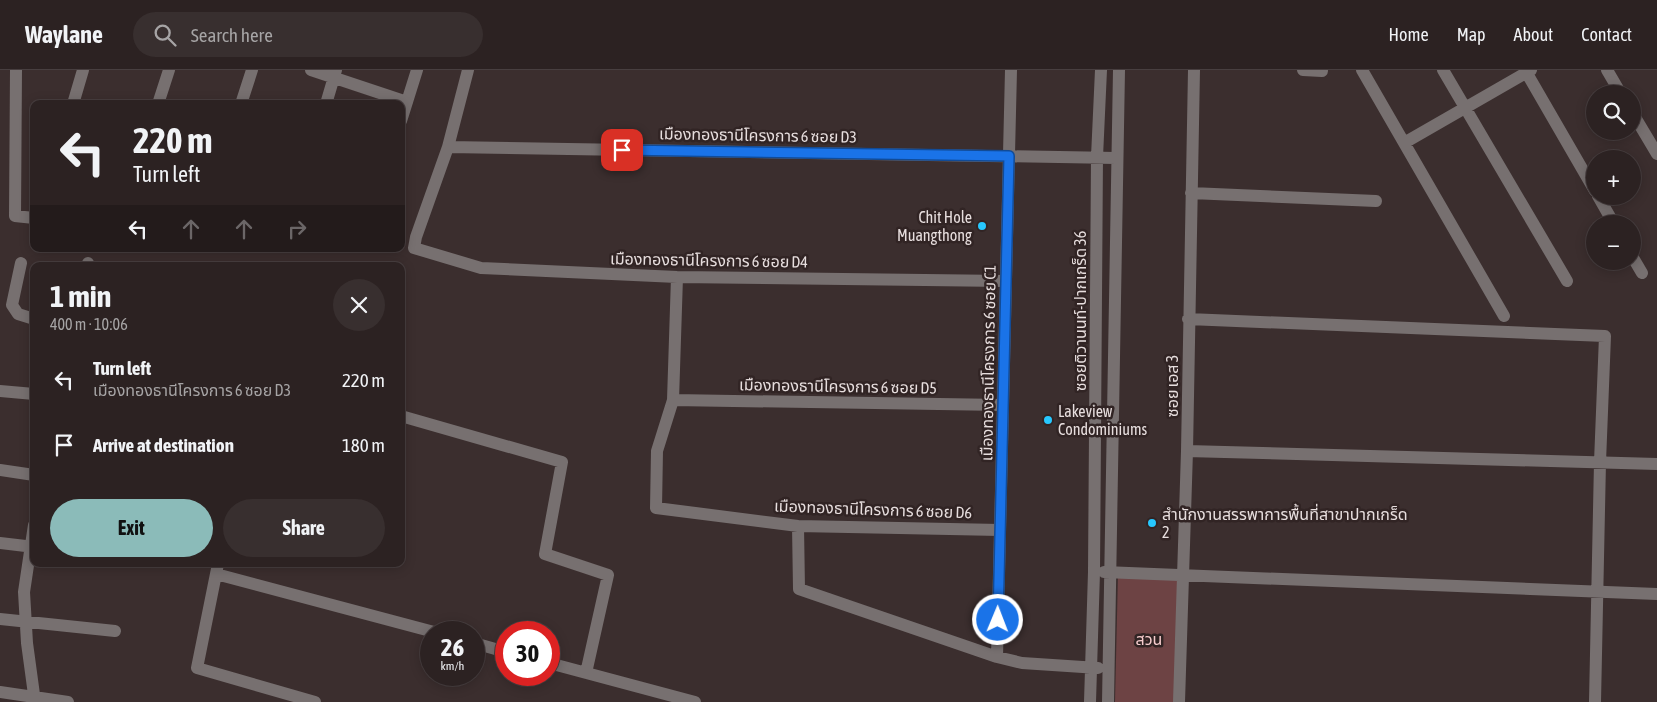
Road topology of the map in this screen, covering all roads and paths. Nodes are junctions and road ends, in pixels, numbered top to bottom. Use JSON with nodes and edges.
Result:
{"nodes":[{"id":1,"x":16,"y":70,"type":"edge"},
{"id":2,"x":83,"y":70,"type":"edge"},
{"id":3,"x":169,"y":70,"type":"edge"},
{"id":4,"x":252,"y":70,"type":"edge"},
{"id":5,"x":311,"y":70,"type":"edge"},
{"id":6,"x":416,"y":70,"type":"edge"},
{"id":7,"x":468,"y":70,"type":"edge"},
{"id":8,"x":1011,"y":70,"type":"edge"},
{"id":9,"x":1101,"y":70,"type":"edge"},
{"id":10,"x":1119,"y":70,"type":"edge"},
{"id":11,"x":1194,"y":70,"type":"edge"},
{"id":12,"x":1303,"y":70,"type":"edge"},
{"id":13,"x":1362,"y":70,"type":"edge"},
{"id":14,"x":1443,"y":70,"type":"edge"},
{"id":15,"x":1607,"y":70,"type":"edge"},
{"id":16,"x":1322,"y":71,"type":"dead end"},
{"id":17,"x":1527,"y":71,"type":"edge"},
{"id":18,"x":335,"y":74,"type":"edge"},
{"id":19,"x":1616,"y":85,"type":"edge"},
{"id":20,"x":74,"y":100,"type":"edge"},
{"id":21,"x":159,"y":100,"type":"edge"},
{"id":22,"x":242,"y":100,"type":"edge"},
{"id":23,"x":327,"y":100,"type":"edge"},
{"id":24,"x":402,"y":100,"type":"edge"},
{"id":25,"x":407,"y":102,"type":"joint"},
{"id":26,"x":405,"y":108,"type":"edge"},
{"id":27,"x":1465,"y":108,"type":"junction"},
{"id":28,"x":1641,"y":127,"type":"edge"},
{"id":29,"x":1404,"y":143,"type":"junction"},
{"id":30,"x":448,"y":147,"type":"junction"},
{"id":31,"x":1657,"y":154,"type":"edge"},
{"id":32,"x":1009,"y":156,"type":"junction"},
{"id":33,"x":1097,"y":157,"type":"junction"},
{"id":34,"x":1116,"y":158,"type":"junction"},
{"id":35,"x":1586,"y":175,"type":"edge"},
{"id":36,"x":1191,"y":193,"type":"junction"},
{"id":37,"x":1376,"y":201,"type":"dead end"},
{"id":38,"x":30,"y":218,"type":"edge"},
{"id":39,"x":22,"y":263,"type":"dead end"},
{"id":40,"x":1640,"y":270,"type":"edge"},
{"id":41,"x":1642,"y":273,"type":"dead end"},
{"id":42,"x":677,"y":278,"type":"junction"},
{"id":43,"x":1567,"y":281,"type":"dead end"},
{"id":44,"x":1006,"y":282,"type":"junction"},
{"id":45,"x":1504,"y":316,"type":"dead end"},
{"id":46,"x":30,"y":318,"type":"edge"},
{"id":47,"x":1188,"y":320,"type":"junction"},
{"id":48,"x":0,"y":391,"type":"edge"},
{"id":49,"x":30,"y":394,"type":"edge"},
{"id":50,"x":673,"y":400,"type":"junction"},
{"id":51,"x":1003,"y":405,"type":"junction"},
{"id":52,"x":405,"y":417,"type":"edge"},
{"id":53,"x":1187,"y":451,"type":"junction"},
{"id":54,"x":1600,"y":462,"type":"junction"},
{"id":55,"x":1657,"y":464,"type":"edge"},
{"id":56,"x":0,"y":470,"type":"edge"},
{"id":57,"x":30,"y":474,"type":"edge"},
{"id":58,"x":798,"y":526,"type":"junction"},
{"id":59,"x":1000,"y":530,"type":"junction"},
{"id":60,"x":0,"y":543,"type":"edge"},
{"id":61,"x":30,"y":547,"type":"edge"},
{"id":62,"x":30,"y":558,"type":"edge"},
{"id":63,"x":217,"y":569,"type":"edge"},
{"id":64,"x":1094,"y":572,"type":"junction"},
{"id":65,"x":1111,"y":572,"type":"junction"},
{"id":66,"x":1183,"y":576,"type":"junction"},
{"id":67,"x":1598,"y":592,"type":"junction"},
{"id":68,"x":1657,"y":594,"type":"edge"},
{"id":69,"x":0,"y":619,"type":"edge"},
{"id":70,"x":26,"y":622,"type":"junction"},
{"id":71,"x":420,"y":628,"type":"edge"},
{"id":72,"x":115,"y":631,"type":"dead end"},
{"id":73,"x":997,"y":657,"type":"junction"},
{"id":74,"x":560,"y":667,"type":"edge"},
{"id":75,"x":1091,"y":667,"type":"junction"},
{"id":76,"x":1109,"y":669,"type":"junction"},
{"id":77,"x":586,"y":673,"type":"junction"},
{"id":78,"x":0,"y":692,"type":"edge"},
{"id":79,"x":35,"y":699,"type":"edge"},
{"id":80,"x":68,"y":702,"type":"edge"},
{"id":81,"x":315,"y":702,"type":"edge"},
{"id":82,"x":695,"y":702,"type":"edge"},
{"id":83,"x":1090,"y":702,"type":"edge"},
{"id":84,"x":1108,"y":702,"type":"edge"},
{"id":85,"x":1180,"y":702,"type":"edge"},
{"id":86,"x":1595,"y":702,"type":"edge"}],
"edges":[{"from":1,"to":38,"type":"street"},
{"from":2,"to":20,"type":"street"},
{"from":3,"to":21,"type":"street"},
{"from":4,"to":22,"type":"street"},
{"from":5,"to":18,"type":"street"},
{"from":6,"to":25,"type":"street"},
{"from":7,"to":30,"type":"street"},
{"from":8,"to":32,"type":"street","name":"เมืองทองธานีโครงการ 6 ซอย C1"},
{"from":9,"to":33,"type":"street","name":"ซอยติวานนท์-ปากเกร็ด 36"},
{"from":10,"to":34,"type":"street","name":"ซอยติวานนท์-ปากเกร็ด 36"},
{"from":11,"to":36,"type":"street","name":"ซอย เอส 3"},
{"from":12,"to":16,"type":"street"},
{"from":13,"to":29,"type":"street"},
{"from":14,"to":27,"type":"street"},
{"from":15,"to":19,"type":"street"},
{"from":17,"to":27,"type":"street"},
{"from":17,"to":35,"type":"street"},
{"from":18,"to":23,"type":"street"},
{"from":18,"to":24,"type":"street"},
{"from":25,"to":26,"type":"street"},
{"from":27,"to":29,"type":"street"},
{"from":27,"to":43,"type":"street"},
{"from":28,"to":31,"type":"street"},
{"from":29,"to":45,"type":"street"},
{"from":30,"to":32,"type":"street","name":"เมืองทองธานีโครงการ 6 ซอย D3"},
{"from":30,"to":42,"type":"street","name":"เมืองทองธานีโครงการ 6 ซอย D4"},
{"from":32,"to":33,"type":"street","name":"เมืองทองธานีโครงการ 6 ซอย D3"},
{"from":32,"to":44,"type":"street","name":"เมืองทองธานีโครงการ 6 ซอย C1"},
{"from":33,"to":34,"type":"street","name":"เมืองทองธานีโครงการ 6 ซอย D3"},
{"from":33,"to":64,"type":"street","name":"ซอยติวานนท์-ปากเกร็ด 36"},
{"from":34,"to":65,"type":"street","name":"ซอยติวานนท์-ปากเกร็ด 36"},
{"from":36,"to":37,"type":"street"},
{"from":36,"to":47,"type":"street","name":"ซอย เอส 3"},
{"from":39,"to":46,"type":"street"},
{"from":40,"to":41,"type":"street"},
{"from":42,"to":44,"type":"street","name":"เมืองทองธานีโครงการ 6 ซอย D4"},
{"from":42,"to":50,"type":"street"},
{"from":44,"to":51,"type":"street","name":"เมืองทองธานีโครงการ 6 ซอย C1"},
{"from":47,"to":53,"type":"street","name":"ซอย เอส 3"},
{"from":47,"to":54,"type":"street"},
{"from":48,"to":49,"type":"street"},
{"from":50,"to":51,"type":"street","name":"เมืองทองธานีโครงการ 6 ซอย D5"},
{"from":50,"to":58,"type":"street","name":"เมืองทองธานีโครงการ 6 ซอย D6"},
{"from":51,"to":59,"type":"street","name":"เมืองทองธานีโครงการ 6 ซอย C1"},
{"from":52,"to":77,"type":"street"},
{"from":53,"to":54,"type":"street"},
{"from":53,"to":66,"type":"street","name":"ซอย เอส 3"},
{"from":54,"to":55,"type":"street"},
{"from":54,"to":67,"type":"street"},
{"from":56,"to":57,"type":"street"},
{"from":58,"to":59,"type":"street","name":"เมืองทองธานีโครงการ 6 ซอย D6"},
{"from":58,"to":73,"type":"street"},
{"from":59,"to":73,"type":"street","name":"เมืองทองธานีโครงการ 6 ซอย C1"},
{"from":60,"to":61,"type":"street"},
{"from":62,"to":70,"type":"street"},
{"from":63,"to":71,"type":"street"},
{"from":63,"to":81,"type":"street"},
{"from":64,"to":65,"type":"street"},
{"from":64,"to":75,"type":"street","name":"ซอยติวานนท์-ปากเกร็ด 36"},
{"from":65,"to":66,"type":"street"},
{"from":65,"to":76,"type":"street","name":"ซอยติวานนท์-ปากเกร็ด 36"},
{"from":66,"to":67,"type":"street"},
{"from":66,"to":85,"type":"street","name":"ซอย เอส 3"},
{"from":67,"to":68,"type":"street"},
{"from":67,"to":86,"type":"street"},
{"from":69,"to":70,"type":"street"},
{"from":70,"to":72,"type":"street"},
{"from":70,"to":79,"type":"street"},
{"from":73,"to":75,"type":"street"},
{"from":74,"to":77,"type":"street"},
{"from":75,"to":76,"type":"street"},
{"from":75,"to":83,"type":"street","name":"ซอยติวานนท์-ปากเกร็ด 36"},
{"from":76,"to":84,"type":"street","name":"ซอยติวานนท์-ปากเกร็ด 36"},
{"from":77,"to":82,"type":"street"},
{"from":78,"to":79,"type":"street"},
{"from":79,"to":80,"type":"street"}]}
